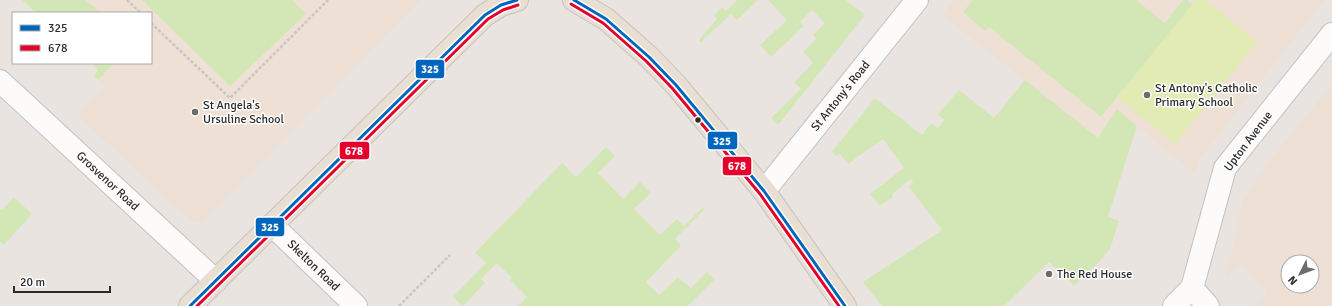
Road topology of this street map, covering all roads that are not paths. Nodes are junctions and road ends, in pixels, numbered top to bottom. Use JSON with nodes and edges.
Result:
{"nodes":[{"id":1,"x":518,"y":0,"type":"edge"},
{"id":2,"x":574,"y":0,"type":"edge"},
{"id":3,"x":917,"y":0,"type":"edge"},
{"id":4,"x":1332,"y":34,"type":"edge"},
{"id":5,"x":0,"y":81,"type":"edge"},
{"id":6,"x":764,"y":191,"type":"junction"},
{"id":7,"x":272,"y":225,"type":"junction"},
{"id":8,"x":216,"y":281,"type":"junction"},
{"id":9,"x":1192,"y":288,"type":"junction"},
{"id":10,"x":190,"y":306,"type":"edge"},
{"id":11,"x":356,"y":306,"type":"edge"},
{"id":12,"x":845,"y":306,"type":"edge"},
{"id":13,"x":1174,"y":306,"type":"edge"},
{"id":14,"x":1208,"y":306,"type":"edge"}],
"edges":[{"from":1,"to":7,"type":"main road"},
{"from":2,"to":6,"type":"main road"},
{"from":3,"to":6,"type":"street","name":"St Antony's Road"},
{"from":4,"to":9,"type":"street","name":"Upton Avenue"},
{"from":5,"to":8,"type":"street","name":"Grosvenor Road"},
{"from":6,"to":12,"type":"main road"},
{"from":7,"to":8,"type":"main road"},
{"from":7,"to":11,"type":"street","name":"Skelton Road"},
{"from":8,"to":10,"type":"main road"},
{"from":9,"to":13,"type":"street","name":"Upton Avenue"},
{"from":9,"to":14,"type":"street"}]}
